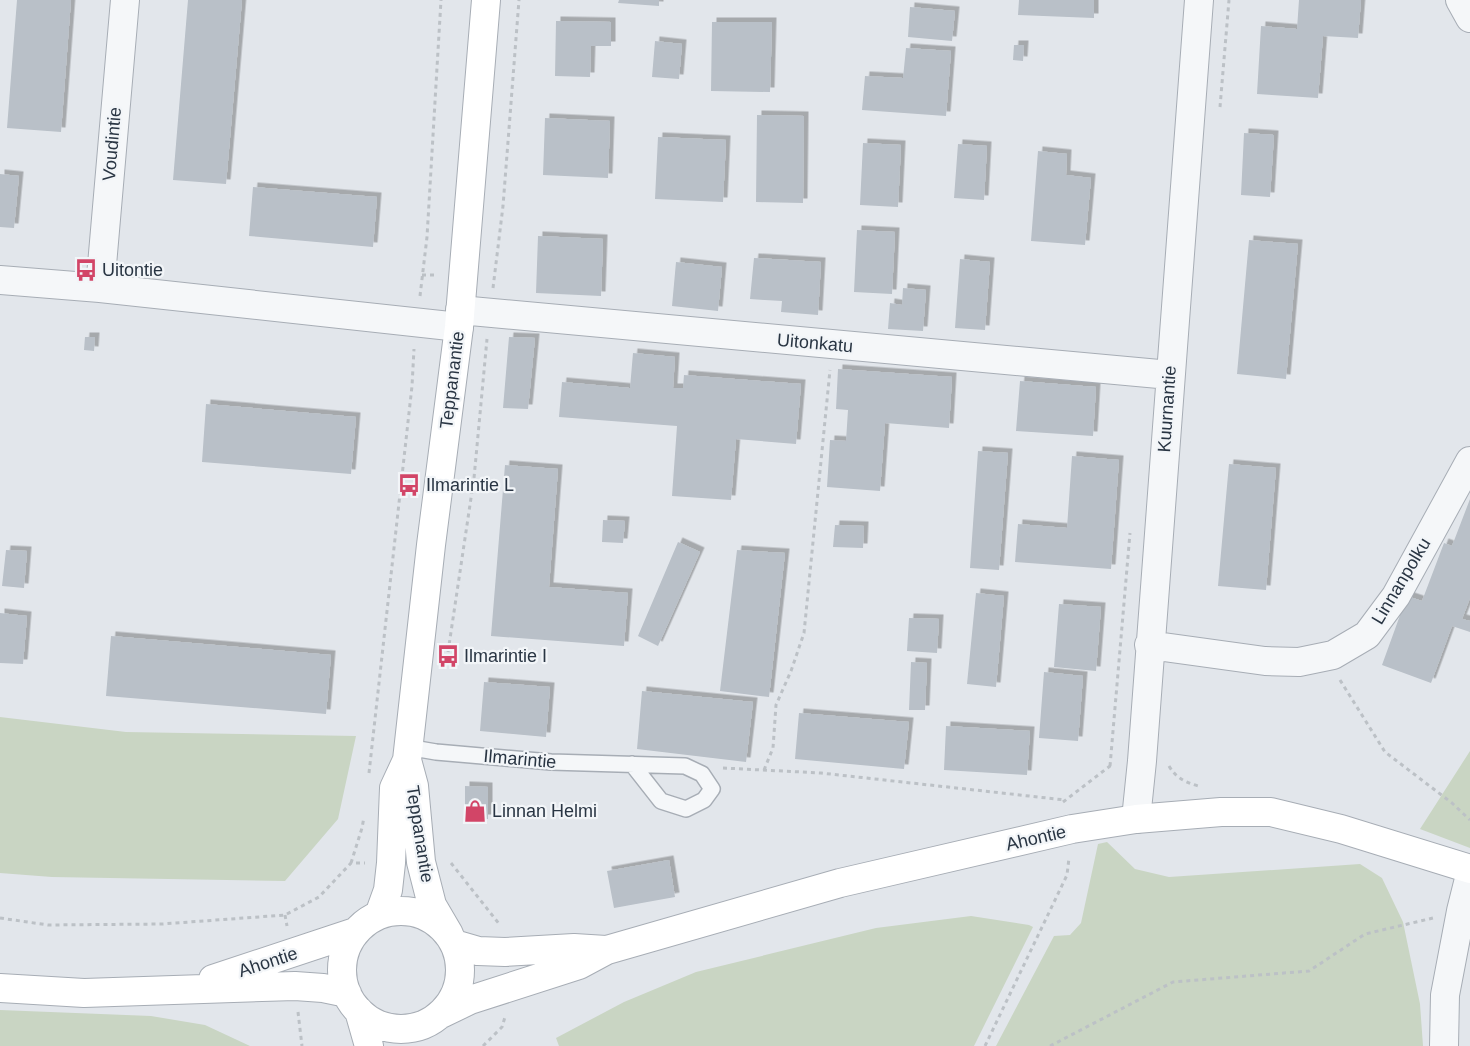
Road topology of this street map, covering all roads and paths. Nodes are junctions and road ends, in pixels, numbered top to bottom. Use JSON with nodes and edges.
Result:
{"nodes":[{"id":1,"x":125,"y":0,"type":"edge"},
{"id":2,"x":442,"y":0,"type":"edge"},
{"id":3,"x":486,"y":0,"type":"edge"},
{"id":4,"x":519,"y":0,"type":"edge"},
{"id":5,"x":1199,"y":0,"type":"edge"},
{"id":6,"x":1460,"y":0,"type":"edge"},
{"id":7,"x":1470,"y":18,"type":"edge"},
{"id":8,"x":0,"y":280,"type":"edge"},
{"id":9,"x":100,"y":288,"type":"junction"},
{"id":10,"x":491,"y":312,"type":"junction"},
{"id":11,"x":460,"y":318,"type":"junction"},
{"id":12,"x":417,"y":323,"type":"junction"},
{"id":13,"x":832,"y":345,"type":"junction"},
{"id":14,"x":1170,"y":375,"type":"junction"},
{"id":15,"x":1470,"y":461,"type":"edge"},
{"id":16,"x":1149,"y":645,"type":"junction"},
{"id":17,"x":448,"y":656,"type":"dead end"},
{"id":18,"x":1326,"y":656,"type":"junction"},
{"id":19,"x":407,"y":753,"type":"junction"},
{"id":20,"x":1142,"y":762,"type":"junction"},
{"id":21,"x":632,"y":764,"type":"junction"},
{"id":22,"x":685,"y":766,"type":"junction"},
{"id":23,"x":764,"y":770,"type":"junction"},
{"id":24,"x":368,"y":780,"type":"dead end"},
{"id":25,"x":1203,"y":787,"type":"dead end"},
{"id":26,"x":1066,"y":800,"type":"junction"},
{"id":27,"x":1060,"y":804,"type":"dead end"},
{"id":28,"x":365,"y":809,"type":"dead end"},
{"id":29,"x":1136,"y":819,"type":"junction"},
{"id":30,"x":1470,"y":820,"type":"edge"},
{"id":31,"x":1072,"y":830,"type":"junction"},
{"id":32,"x":447,"y":855,"type":"dead end"},
{"id":33,"x":351,"y":863,"type":"junction"},
{"id":34,"x":391,"y":863,"type":"junction"},
{"id":35,"x":1470,"y":869,"type":"edge"},
{"id":36,"x":1470,"y":875,"type":"edge"},
{"id":37,"x":1461,"y":911,"type":"junction"},
{"id":38,"x":379,"y":915,"type":"junction"},
{"id":39,"x":0,"y":918,"type":"edge"},
{"id":40,"x":501,"y":926,"type":"dead end"},
{"id":41,"x":356,"y":932,"type":"junction"},
{"id":42,"x":451,"y":939,"type":"junction"},
{"id":43,"x":607,"y":950,"type":"junction"},
{"id":44,"x":0,"y":988,"type":"edge"},
{"id":45,"x":181,"y":990,"type":"junction"},
{"id":46,"x":353,"y":1002,"type":"junction"},
{"id":47,"x":424,"y":1029,"type":"edge"},
{"id":48,"x":369,"y":1046,"type":"edge"},
{"id":49,"x":985,"y":1046,"type":"edge"},
{"id":50,"x":1050,"y":1046,"type":"edge"},
{"id":51,"x":1444,"y":1046,"type":"edge"}],
"edges":[{"from":1,"to":9,"type":"street","name":"Voudintie"},
{"from":2,"to":12,"type":"path"},
{"from":3,"to":11,"type":"street","name":"Teppanantie"},
{"from":4,"to":10,"type":"path"},
{"from":5,"to":14,"type":"street","name":"Kuurnantie"},
{"from":6,"to":7,"type":"street"},
{"from":8,"to":9,"type":"street"},
{"from":9,"to":12,"type":"street"},
{"from":10,"to":11,"type":"street","name":"Uitonkatu"},
{"from":10,"to":13,"type":"street","name":"Uitonkatu"},
{"from":10,"to":17,"type":"path"},
{"from":11,"to":12,"type":"street"},
{"from":11,"to":19,"type":"street","name":"Teppanantie"},
{"from":12,"to":24,"type":"path"},
{"from":13,"to":14,"type":"street","name":"Uitonkatu"},
{"from":13,"to":23,"type":"path"},
{"from":14,"to":16,"type":"street","name":"Kuurnantie"},
{"from":15,"to":18,"type":"street","name":"Linnanpolku"},
{"from":16,"to":18,"type":"street","name":"Linnanpolku"},
{"from":16,"to":20,"type":"street","name":"Kuurnantie"},
{"from":18,"to":30,"type":"path"},
{"from":19,"to":21,"type":"lane","name":"Ilmarintie"},
{"from":19,"to":34,"type":"street","name":"Teppanantie"},
{"from":19,"to":42,"type":"street","name":"Teppanantie"},
{"from":20,"to":25,"type":"path"},
{"from":20,"to":26,"type":"path"},
{"from":20,"to":29,"type":"street","name":"Kuurnantie"},
{"from":21,"to":22,"type":"lane","name":"Ilmarintie"},
{"from":21,"to":22,"type":"lane"},
{"from":22,"to":23,"type":"path"},
{"from":23,"to":26,"type":"path"},
{"from":26,"to":27,"type":"path"},
{"from":28,"to":33,"type":"path"},
{"from":29,"to":31,"type":"street","name":"Ahontie"},
{"from":29,"to":35,"type":"street","name":"Ahontie"},
{"from":31,"to":43,"type":"street","name":"Ahontie"},
{"from":31,"to":49,"type":"path"},
{"from":32,"to":40,"type":"path"},
{"from":33,"to":34,"type":"path"},
{"from":33,"to":39,"type":"path"},
{"from":34,"to":38,"type":"street","name":"Teppanantie"},
{"from":36,"to":37,"type":"street"},
{"from":37,"to":50,"type":"path"},
{"from":37,"to":51,"type":"street"},
{"from":38,"to":41,"type":"street"},
{"from":38,"to":42,"type":"street"},
{"from":41,"to":45,"type":"street","name":"Ahontie"},
{"from":41,"to":46,"type":"street"},
{"from":42,"to":43,"type":"street","name":"Ahontie"},
{"from":42,"to":47,"type":"street"},
{"from":43,"to":47,"type":"street","name":"Ahontie"},
{"from":44,"to":45,"type":"street","name":"Ahontie"},
{"from":45,"to":46,"type":"street","name":"Ahontie"},
{"from":46,"to":47,"type":"street"},
{"from":46,"to":48,"type":"street"}]}
